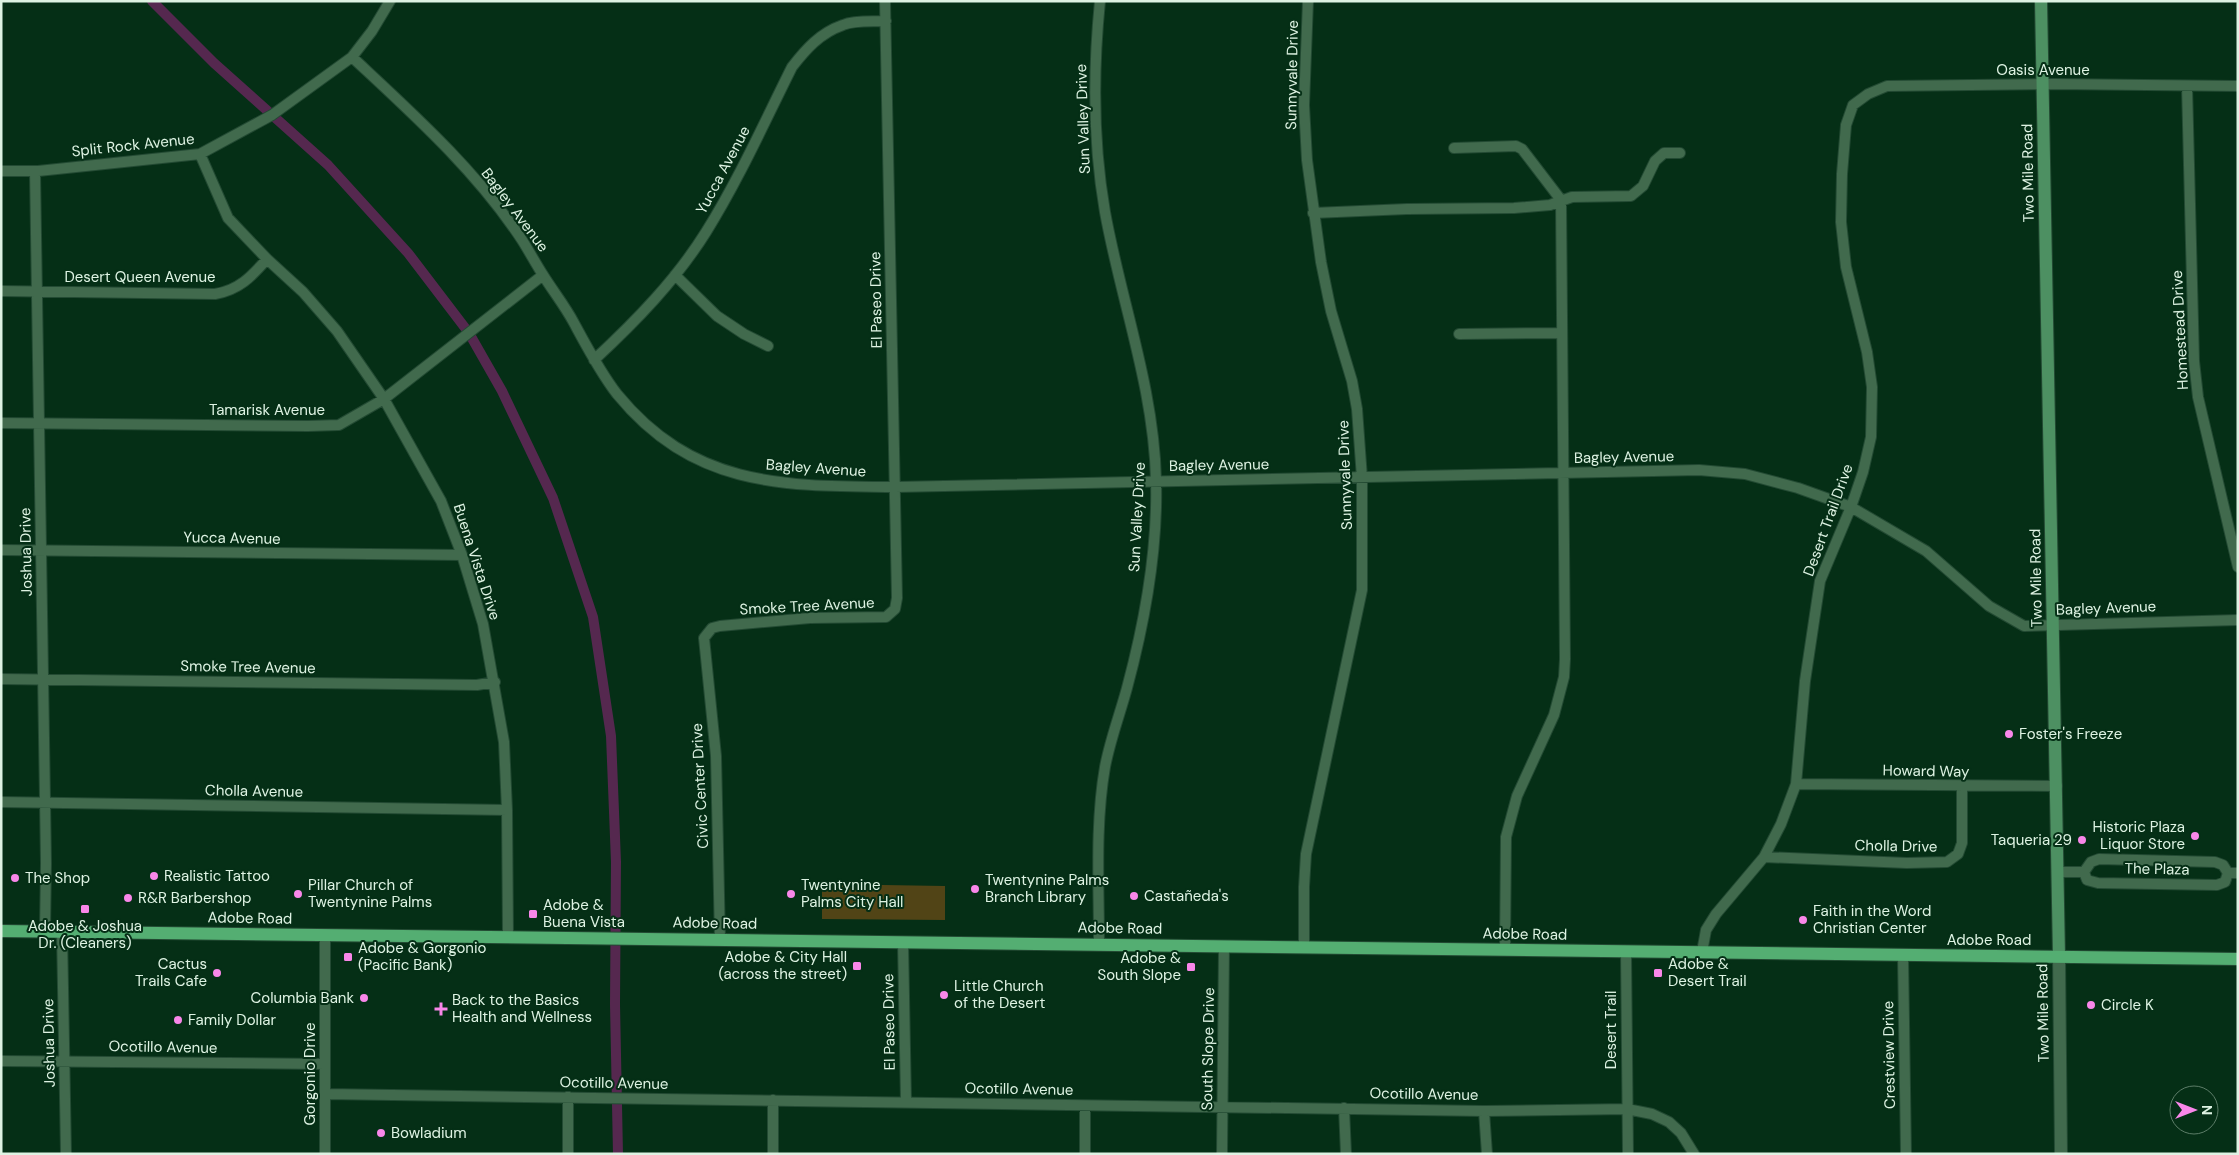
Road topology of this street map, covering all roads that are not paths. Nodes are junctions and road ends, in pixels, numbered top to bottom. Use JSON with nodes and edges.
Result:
{"nodes":[{"id":1,"x":390,"y":1,"type":"edge"},
{"id":2,"x":886,"y":1,"type":"edge"},
{"id":3,"x":1100,"y":1,"type":"edge"},
{"id":4,"x":1308,"y":1,"type":"edge"},
{"id":5,"x":2041,"y":1,"type":"edge"},
{"id":6,"x":886,"y":21,"type":"junction"},
{"id":7,"x":352,"y":57,"type":"junction"},
{"id":8,"x":2043,"y":85,"type":"junction"},
{"id":9,"x":2187,"y":86,"type":"junction"},
{"id":10,"x":2238,"y":86,"type":"edge"},
{"id":11,"x":1853,"y":105,"type":"joint"},
{"id":12,"x":1454,"y":148,"type":"dead end"},
{"id":13,"x":1680,"y":153,"type":"dead end"},
{"id":14,"x":200,"y":154,"type":"junction"},
{"id":15,"x":1,"y":171,"type":"edge"},
{"id":16,"x":35,"y":171,"type":"junction"},
{"id":17,"x":1562,"y":200,"type":"junction"},
{"id":18,"x":1313,"y":213,"type":"junction"},
{"id":19,"x":267,"y":259,"type":"junction"},
{"id":20,"x":543,"y":275,"type":"junction"},
{"id":21,"x":675,"y":275,"type":"junction"},
{"id":22,"x":1,"y":291,"type":"edge"},
{"id":23,"x":36,"y":291,"type":"junction"},
{"id":24,"x":1562,"y":333,"type":"junction"},
{"id":25,"x":1459,"y":334,"type":"dead end"},
{"id":26,"x":768,"y":346,"type":"dead end"},
{"id":27,"x":594,"y":360,"type":"junction"},
{"id":28,"x":384,"y":399,"type":"junction"},
{"id":29,"x":1,"y":423,"type":"edge"},
{"id":30,"x":38,"y":423,"type":"junction"},
{"id":31,"x":1564,"y":473,"type":"junction"},
{"id":32,"x":1362,"y":478,"type":"junction"},
{"id":33,"x":1156,"y":481,"type":"junction"},
{"id":34,"x":895,"y":487,"type":"junction"},
{"id":35,"x":1852,"y":508,"type":"junction"},
{"id":36,"x":1,"y":550,"type":"edge"},
{"id":37,"x":41,"y":550,"type":"junction"},
{"id":38,"x":462,"y":555,"type":"junction"},
{"id":39,"x":2238,"y":567,"type":"edge"},
{"id":40,"x":897,"y":598,"type":"joint"},
{"id":41,"x":2238,"y":620,"type":"edge"},
{"id":42,"x":2053,"y":625,"type":"junction"},
{"id":43,"x":708,"y":632,"type":"joint"},
{"id":44,"x":1,"y":679,"type":"edge"},
{"id":45,"x":43,"y":680,"type":"junction"},
{"id":46,"x":495,"y":682,"type":"junction"},
{"id":47,"x":1796,"y":784,"type":"junction"},
{"id":48,"x":2057,"y":786,"type":"junction"},
{"id":49,"x":1962,"y":787,"type":"junction"},
{"id":50,"x":1,"y":802,"type":"edge"},
{"id":51,"x":45,"y":803,"type":"junction"},
{"id":52,"x":507,"y":810,"type":"junction"},
{"id":53,"x":1764,"y":857,"type":"junction"},
{"id":54,"x":2058,"y":872,"type":"junction"},
{"id":55,"x":2084,"y":872,"type":"junction"},
{"id":56,"x":2233,"y":873,"type":"edge"},
{"id":57,"x":1,"y":932,"type":"edge"},
{"id":58,"x":46,"y":932,"type":"junction"},
{"id":59,"x":62,"y":932,"type":"junction"},
{"id":60,"x":325,"y":935,"type":"junction"},
{"id":61,"x":508,"y":937,"type":"junction"},
{"id":62,"x":720,"y":940,"type":"junction"},
{"id":63,"x":903,"y":942,"type":"junction"},
{"id":64,"x":1099,"y":944,"type":"junction"},
{"id":65,"x":1224,"y":946,"type":"junction"},
{"id":66,"x":1304,"y":947,"type":"junction"},
{"id":67,"x":1505,"y":950,"type":"junction"},
{"id":68,"x":1626,"y":951,"type":"junction"},
{"id":69,"x":1702,"y":952,"type":"junction"},
{"id":70,"x":1903,"y":955,"type":"junction"},
{"id":71,"x":2059,"y":956,"type":"junction"},
{"id":72,"x":2238,"y":959,"type":"edge"},
{"id":73,"x":1,"y":1060,"type":"edge"},
{"id":74,"x":64,"y":1061,"type":"junction"},
{"id":75,"x":325,"y":1064,"type":"junction"},
{"id":76,"x":325,"y":1094,"type":"junction"},
{"id":77,"x":568,"y":1097,"type":"junction"},
{"id":78,"x":773,"y":1100,"type":"junction"},
{"id":79,"x":906,"y":1102,"type":"junction"},
{"id":80,"x":1085,"y":1106,"type":"junction"},
{"id":81,"x":1222,"y":1106,"type":"junction"},
{"id":82,"x":1344,"y":1108,"type":"junction"},
{"id":83,"x":1627,"y":1109,"type":"junction"},
{"id":84,"x":1484,"y":1111,"type":"junction"},
{"id":85,"x":66,"y":1154,"type":"edge"},
{"id":86,"x":325,"y":1154,"type":"edge"},
{"id":87,"x":568,"y":1154,"type":"edge"},
{"id":88,"x":773,"y":1154,"type":"edge"},
{"id":89,"x":1085,"y":1154,"type":"edge"},
{"id":90,"x":1222,"y":1154,"type":"edge"},
{"id":91,"x":1346,"y":1154,"type":"edge"},
{"id":92,"x":1487,"y":1154,"type":"edge"},
{"id":93,"x":1628,"y":1154,"type":"edge"},
{"id":94,"x":1694,"y":1154,"type":"edge"},
{"id":95,"x":1906,"y":1154,"type":"edge"},
{"id":96,"x":2061,"y":1154,"type":"edge"}],
"edges":[{"from":1,"to":7,"type":"street","name":"Split Rock Avenue"},
{"from":2,"to":6,"type":"street","name":"El Paseo Drive"},
{"from":3,"to":33,"type":"street","name":"Sun Valley Drive"},
{"from":4,"to":18,"type":"street","name":"Sunnyvale Drive"},
{"from":5,"to":8,"type":"main road","name":"Two Mile Road"},
{"from":6,"to":21,"type":"street","name":"Yucca Avenue"},
{"from":6,"to":34,"type":"street","name":"El Paseo Drive"},
{"from":7,"to":14,"type":"street","name":"Split Rock Avenue"},
{"from":7,"to":20,"type":"street","name":"Bagley Avenue"},
{"from":8,"to":9,"type":"street","name":"Oasis Avenue"},
{"from":8,"to":11,"type":"street","name":"Oasis Avenue"},
{"from":8,"to":42,"type":"main road","name":"Two Mile Road"},
{"from":9,"to":10,"type":"street","name":"Oasis Avenue"},
{"from":9,"to":39,"type":"street","name":"Homestead Drive"},
{"from":11,"to":35,"type":"street","name":"Desert Trail Drive"},
{"from":12,"to":17,"type":"street"},
{"from":13,"to":17,"type":"street"},
{"from":14,"to":16,"type":"street","name":"Split Rock Avenue"},
{"from":14,"to":19,"type":"street","name":"Buena Vista Drive"},
{"from":15,"to":16,"type":"street","name":"Split Rock Avenue"},
{"from":16,"to":23,"type":"street","name":"Joshua Drive"},
{"from":17,"to":18,"type":"street"},
{"from":17,"to":24,"type":"street"},
{"from":18,"to":32,"type":"street","name":"Sunnyvale Drive"},
{"from":19,"to":23,"type":"street","name":"Desert Queen Avenue"},
{"from":19,"to":28,"type":"street","name":"Buena Vista Drive"},
{"from":20,"to":27,"type":"street","name":"Bagley Avenue"},
{"from":20,"to":28,"type":"street","name":"Tamarisk Avenue"},
{"from":21,"to":26,"type":"street"},
{"from":21,"to":27,"type":"street","name":"Yucca Avenue"},
{"from":22,"to":23,"type":"street","name":"Desert Queen Avenue"},
{"from":23,"to":30,"type":"street","name":"Joshua Drive"},
{"from":24,"to":25,"type":"street"},
{"from":24,"to":31,"type":"street"},
{"from":27,"to":34,"type":"street","name":"Bagley Avenue"},
{"from":28,"to":30,"type":"street","name":"Tamarisk Avenue"},
{"from":28,"to":38,"type":"street","name":"Buena Vista Drive"},
{"from":29,"to":30,"type":"street","name":"Tamarisk Avenue"},
{"from":30,"to":37,"type":"street","name":"Joshua Drive"},
{"from":31,"to":32,"type":"street","name":"Bagley Avenue"},
{"from":31,"to":35,"type":"street","name":"Bagley Avenue"},
{"from":31,"to":67,"type":"street"},
{"from":32,"to":33,"type":"street","name":"Bagley Avenue"},
{"from":32,"to":66,"type":"street","name":"Sunnyvale Drive"},
{"from":33,"to":34,"type":"street","name":"Bagley Avenue"},
{"from":33,"to":64,"type":"street","name":"Sun Valley Drive"},
{"from":34,"to":40,"type":"street","name":"El Paseo Drive"},
{"from":35,"to":42,"type":"street","name":"Bagley Avenue"},
{"from":35,"to":47,"type":"street","name":"Desert Trail Drive"},
{"from":36,"to":37,"type":"street","name":"Yucca Avenue"},
{"from":37,"to":38,"type":"street","name":"Yucca Avenue"},
{"from":37,"to":45,"type":"street","name":"Joshua Drive"},
{"from":38,"to":46,"type":"street","name":"Buena Vista Drive"},
{"from":40,"to":43,"type":"street","name":"Smoke Tree Avenue"},
{"from":41,"to":42,"type":"street","name":"Bagley Avenue"},
{"from":42,"to":48,"type":"main road","name":"Two Mile Road"},
{"from":43,"to":62,"type":"street","name":"Civic Center Drive"},
{"from":44,"to":45,"type":"street","name":"Smoke Tree Avenue"},
{"from":45,"to":46,"type":"street","name":"Smoke Tree Avenue"},
{"from":45,"to":51,"type":"street","name":"Joshua Drive"},
{"from":46,"to":52,"type":"street","name":"Buena Vista Drive"},
{"from":47,"to":49,"type":"street","name":"Howard Way"},
{"from":47,"to":53,"type":"street","name":"Desert Trail Drive"},
{"from":48,"to":49,"type":"street","name":"Howard Way"},
{"from":48,"to":54,"type":"main road","name":"Two Mile Road"},
{"from":49,"to":53,"type":"street","name":"Cholla Drive"},
{"from":50,"to":51,"type":"street","name":"Cholla Avenue"},
{"from":51,"to":52,"type":"street","name":"Cholla Avenue"},
{"from":51,"to":58,"type":"street","name":"Joshua Drive"},
{"from":52,"to":61,"type":"street","name":"Buena Vista Drive"},
{"from":53,"to":69,"type":"street","name":"Desert Trail Drive"},
{"from":54,"to":55,"type":"street"},
{"from":54,"to":71,"type":"main road","name":"Two Mile Road"},
{"from":55,"to":56,"type":"street","name":"The Plaza"},
{"from":55,"to":56,"type":"street","name":"The Plaza"},
{"from":57,"to":58,"type":"main road","name":"Adobe Road"},
{"from":58,"to":59,"type":"main road","name":"Adobe Road"},
{"from":59,"to":60,"type":"main road","name":"Adobe Road"},
{"from":59,"to":74,"type":"street","name":"Joshua Drive"},
{"from":60,"to":61,"type":"main road","name":"Adobe Road"},
{"from":60,"to":75,"type":"street","name":"Gorgonio Drive"},
{"from":61,"to":62,"type":"main road","name":"Adobe Road"},
{"from":62,"to":63,"type":"main road","name":"Adobe Road"},
{"from":63,"to":64,"type":"main road","name":"Adobe Road"},
{"from":63,"to":79,"type":"street","name":"El Paseo Drive"},
{"from":64,"to":65,"type":"main road","name":"Adobe Road"},
{"from":65,"to":66,"type":"main road","name":"Adobe Road"},
{"from":65,"to":81,"type":"street","name":"South Slope Drive"},
{"from":66,"to":67,"type":"main road","name":"Adobe Road"},
{"from":67,"to":68,"type":"main road","name":"Adobe Road"},
{"from":68,"to":69,"type":"main road","name":"Adobe Road"},
{"from":68,"to":83,"type":"street","name":"Desert Trail"},
{"from":69,"to":70,"type":"main road","name":"Adobe Road"},
{"from":70,"to":71,"type":"main road","name":"Adobe Road"},
{"from":70,"to":95,"type":"street","name":"Crestview Drive"},
{"from":71,"to":72,"type":"main road","name":"Adobe Road"},
{"from":71,"to":96,"type":"street","name":"Two Mile Road"},
{"from":73,"to":74,"type":"street","name":"Ocotillo Avenue"},
{"from":74,"to":75,"type":"street","name":"Ocotillo Avenue"},
{"from":74,"to":85,"type":"street","name":"Joshua Drive"},
{"from":75,"to":76,"type":"street","name":"Gorgonio Drive"},
{"from":76,"to":77,"type":"street","name":"Ocotillo Avenue"},
{"from":76,"to":86,"type":"street","name":"Gorgonio Drive"},
{"from":77,"to":78,"type":"street","name":"Ocotillo Avenue"},
{"from":77,"to":87,"type":"street"},
{"from":78,"to":79,"type":"street","name":"Ocotillo Avenue"},
{"from":78,"to":88,"type":"street"},
{"from":79,"to":80,"type":"street","name":"Ocotillo Avenue"},
{"from":80,"to":81,"type":"street","name":"Ocotillo Avenue"},
{"from":80,"to":89,"type":"street"},
{"from":81,"to":82,"type":"street","name":"Ocotillo Avenue"},
{"from":81,"to":90,"type":"street","name":"South Slope Drive"},
{"from":82,"to":84,"type":"street","name":"Ocotillo Avenue"},
{"from":82,"to":91,"type":"street"},
{"from":83,"to":84,"type":"street","name":"Ocotillo Avenue"},
{"from":83,"to":93,"type":"street"},
{"from":83,"to":94,"type":"street","name":"Ocotillo Avenue"},
{"from":84,"to":92,"type":"street"}]}
